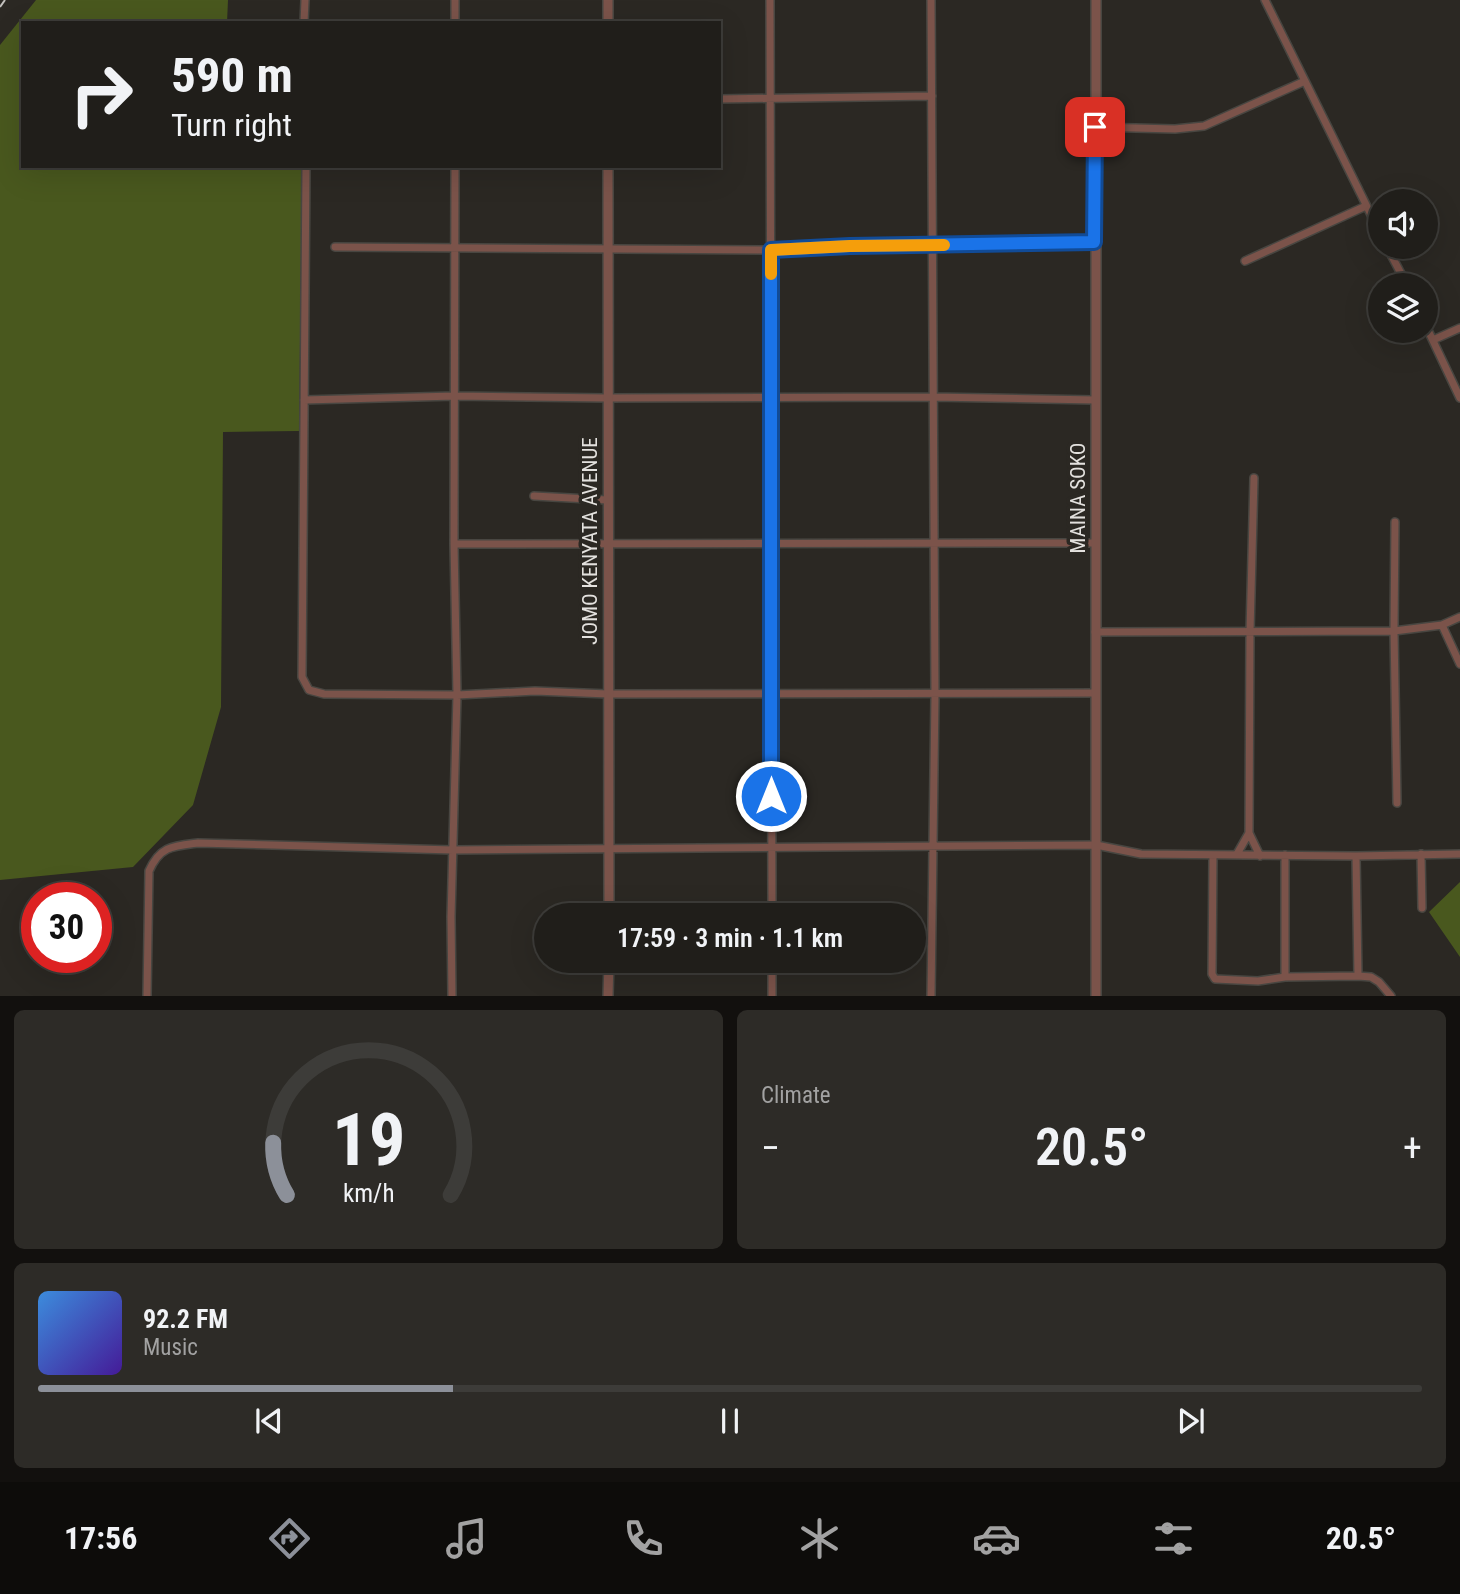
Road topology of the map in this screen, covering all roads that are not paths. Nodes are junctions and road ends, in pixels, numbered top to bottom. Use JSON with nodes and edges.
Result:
{"nodes":[{"id":1,"x":305,"y":0,"type":"edge"},
{"id":2,"x":455,"y":0,"type":"edge"},
{"id":3,"x":608,"y":0,"type":"edge"},
{"id":4,"x":769,"y":0,"type":"edge"},
{"id":5,"x":931,"y":0,"type":"edge"},
{"id":6,"x":1096,"y":0,"type":"edge"},
{"id":7,"x":1265,"y":0,"type":"edge"},
{"id":8,"x":304,"y":21,"type":"edge"},
{"id":9,"x":455,"y":21,"type":"edge"},
{"id":10,"x":608,"y":21,"type":"edge"},
{"id":11,"x":1305,"y":81,"type":"junction"},
{"id":12,"x":932,"y":96,"type":"junction"},
{"id":13,"x":721,"y":99,"type":"edge"},
{"id":14,"x":769,"y":99,"type":"junction"},
{"id":15,"x":1095,"y":127,"type":"junction"},
{"id":16,"x":306,"y":168,"type":"edge"},
{"id":17,"x":455,"y":168,"type":"edge"},
{"id":18,"x":608,"y":168,"type":"edge"},
{"id":19,"x":1366,"y":206,"type":"junction"},
{"id":20,"x":1368,"y":210,"type":"edge"},
{"id":21,"x":1094,"y":242,"type":"junction"},
{"id":22,"x":931,"y":246,"type":"junction"},
{"id":23,"x":335,"y":247,"type":"dead end"},
{"id":24,"x":608,"y":248,"type":"junction"},
{"id":25,"x":456,"y":249,"type":"junction"},
{"id":26,"x":771,"y":250,"type":"junction"},
{"id":27,"x":1245,"y":261,"type":"dead end"},
{"id":28,"x":1460,"y":328,"type":"edge"},
{"id":29,"x":1438,"y":338,"type":"edge"},
{"id":30,"x":1434,"y":343,"type":"edge"},
{"id":31,"x":455,"y":396,"type":"junction"},
{"id":32,"x":770,"y":396,"type":"junction"},
{"id":33,"x":933,"y":397,"type":"junction"},
{"id":34,"x":607,"y":398,"type":"junction"},
{"id":35,"x":1460,"y":398,"type":"edge"},
{"id":36,"x":304,"y":400,"type":"junction"},
{"id":37,"x":1094,"y":400,"type":"junction"},
{"id":38,"x":1254,"y":478,"type":"dead end"},
{"id":39,"x":534,"y":496,"type":"dead end"},
{"id":40,"x":607,"y":500,"type":"junction"},
{"id":41,"x":1395,"y":522,"type":"dead end"},
{"id":42,"x":1096,"y":542,"type":"junction"},
{"id":43,"x":772,"y":543,"type":"junction"},
{"id":44,"x":934,"y":543,"type":"junction"},
{"id":45,"x":454,"y":544,"type":"junction"},
{"id":46,"x":609,"y":544,"type":"junction"},
{"id":47,"x":1460,"y":617,"type":"edge"},
{"id":48,"x":1443,"y":625,"type":"junction"},
{"id":49,"x":1394,"y":631,"type":"junction"},
{"id":50,"x":1095,"y":632,"type":"junction"},
{"id":51,"x":1250,"y":632,"type":"junction"},
{"id":52,"x":1460,"y":664,"type":"edge"},
{"id":53,"x":1096,"y":693,"type":"junction"},
{"id":54,"x":608,"y":694,"type":"junction"},
{"id":55,"x":770,"y":694,"type":"junction"},
{"id":56,"x":457,"y":695,"type":"junction"},
{"id":57,"x":935,"y":695,"type":"junction"},
{"id":58,"x":1397,"y":803,"type":"dead end"},
{"id":59,"x":1249,"y":832,"type":"junction"},
{"id":60,"x":1096,"y":845,"type":"junction"},
{"id":61,"x":933,"y":847,"type":"junction"},
{"id":62,"x":771,"y":848,"type":"junction"},
{"id":63,"x":609,"y":849,"type":"junction"},
{"id":64,"x":453,"y":850,"type":"junction"},
{"id":65,"x":1237,"y":854,"type":"junction"},
{"id":66,"x":1421,"y":854,"type":"junction"},
{"id":67,"x":1460,"y":854,"type":"edge"},
{"id":68,"x":1213,"y":855,"type":"junction"},
{"id":69,"x":1285,"y":855,"type":"junction"},
{"id":70,"x":1260,"y":856,"type":"junction"},
{"id":71,"x":1356,"y":856,"type":"junction"},
{"id":72,"x":609,"y":903,"type":"edge"},
{"id":73,"x":772,"y":903,"type":"edge"},
{"id":74,"x":1422,"y":908,"type":"dead end"},
{"id":75,"x":609,"y":973,"type":"edge"},
{"id":76,"x":772,"y":973,"type":"edge"},
{"id":77,"x":1358,"y":976,"type":"junction"},
{"id":78,"x":1285,"y":977,"type":"junction"},
{"id":79,"x":147,"y":996,"type":"edge"},
{"id":80,"x":452,"y":996,"type":"edge"},
{"id":81,"x":608,"y":996,"type":"edge"},
{"id":82,"x":772,"y":996,"type":"edge"},
{"id":83,"x":931,"y":996,"type":"edge"},
{"id":84,"x":1096,"y":996,"type":"edge"},
{"id":85,"x":1391,"y":996,"type":"edge"}],
"edges":[{"from":1,"to":8,"type":"street"},
{"from":2,"to":9,"type":"street"},
{"from":3,"to":10,"type":"street"},
{"from":4,"to":14,"type":"street"},
{"from":5,"to":12,"type":"street"},
{"from":6,"to":15,"type":"street","name":"MAINA SOKO"},
{"from":7,"to":11,"type":"street"},
{"from":11,"to":15,"type":"street"},
{"from":11,"to":19,"type":"street"},
{"from":12,"to":14,"type":"street"},
{"from":12,"to":22,"type":"street"},
{"from":13,"to":14,"type":"street"},
{"from":14,"to":26,"type":"street"},
{"from":15,"to":21,"type":"street","name":"MAINA SOKO"},
{"from":16,"to":36,"type":"street"},
{"from":17,"to":25,"type":"street"},
{"from":18,"to":24,"type":"street","name":"JOMO KENYATA AVENUE"},
{"from":19,"to":20,"type":"street"},
{"from":19,"to":27,"type":"street"},
{"from":21,"to":22,"type":"street"},
{"from":21,"to":37,"type":"street","name":"MAINA SOKO"},
{"from":22,"to":26,"type":"street"},
{"from":22,"to":33,"type":"street"},
{"from":23,"to":25,"type":"street"},
{"from":24,"to":25,"type":"street"},
{"from":24,"to":26,"type":"street"},
{"from":24,"to":34,"type":"street","name":"JOMO KENYATA AVENUE"},
{"from":25,"to":31,"type":"street"},
{"from":26,"to":32,"type":"street"},
{"from":28,"to":29,"type":"street"},
{"from":30,"to":35,"type":"street"},
{"from":31,"to":34,"type":"street"},
{"from":31,"to":36,"type":"street"},
{"from":31,"to":45,"type":"street"},
{"from":32,"to":33,"type":"street"},
{"from":32,"to":34,"type":"street"},
{"from":32,"to":43,"type":"street"},
{"from":33,"to":37,"type":"street"},
{"from":33,"to":44,"type":"street"},
{"from":34,"to":40,"type":"street","name":"JOMO KENYATA AVENUE"},
{"from":36,"to":56,"type":"street"},
{"from":37,"to":42,"type":"street","name":"MAINA SOKO"},
{"from":38,"to":51,"type":"street"},
{"from":39,"to":40,"type":"street"},
{"from":40,"to":46,"type":"street","name":"JOMO KENYATA AVENUE"},
{"from":41,"to":49,"type":"street"},
{"from":42,"to":44,"type":"street"},
{"from":42,"to":50,"type":"street","name":"MAINA SOKO"},
{"from":43,"to":44,"type":"street"},
{"from":43,"to":46,"type":"street"},
{"from":43,"to":55,"type":"street"},
{"from":44,"to":57,"type":"street"},
{"from":45,"to":46,"type":"street"},
{"from":45,"to":56,"type":"street"},
{"from":46,"to":54,"type":"street","name":"JOMO KENYATA AVENUE"},
{"from":47,"to":48,"type":"street"},
{"from":48,"to":49,"type":"street"},
{"from":48,"to":52,"type":"street"},
{"from":49,"to":51,"type":"street"},
{"from":49,"to":58,"type":"street"},
{"from":50,"to":51,"type":"street"},
{"from":50,"to":53,"type":"street","name":"MAINA SOKO"},
{"from":51,"to":59,"type":"street"},
{"from":53,"to":57,"type":"street"},
{"from":53,"to":60,"type":"street","name":"MAINA SOKO"},
{"from":54,"to":55,"type":"street"},
{"from":54,"to":56,"type":"street"},
{"from":54,"to":63,"type":"street","name":"JOMO KENYATA AVENUE"},
{"from":55,"to":57,"type":"street"},
{"from":55,"to":62,"type":"street"},
{"from":56,"to":64,"type":"street"},
{"from":57,"to":61,"type":"street"},
{"from":59,"to":65,"type":"street"},
{"from":59,"to":70,"type":"street"},
{"from":60,"to":61,"type":"street"},
{"from":60,"to":68,"type":"street"},
{"from":60,"to":84,"type":"street","name":"MAINA SOKO"},
{"from":61,"to":62,"type":"street"},
{"from":61,"to":83,"type":"street"},
{"from":62,"to":63,"type":"street"},
{"from":62,"to":73,"type":"street"},
{"from":63,"to":64,"type":"street"},
{"from":63,"to":72,"type":"street","name":"JOMO KENYATA AVENUE"},
{"from":64,"to":79,"type":"street"},
{"from":64,"to":80,"type":"street"},
{"from":65,"to":68,"type":"street"},
{"from":65,"to":70,"type":"street"},
{"from":66,"to":67,"type":"street"},
{"from":66,"to":71,"type":"street"},
{"from":66,"to":74,"type":"street"},
{"from":68,"to":78,"type":"street"},
{"from":69,"to":70,"type":"street"},
{"from":69,"to":71,"type":"street"},
{"from":69,"to":78,"type":"street"},
{"from":71,"to":77,"type":"street"},
{"from":75,"to":81,"type":"street"},
{"from":76,"to":82,"type":"street"},
{"from":77,"to":78,"type":"street"},
{"from":77,"to":85,"type":"street"}]}
